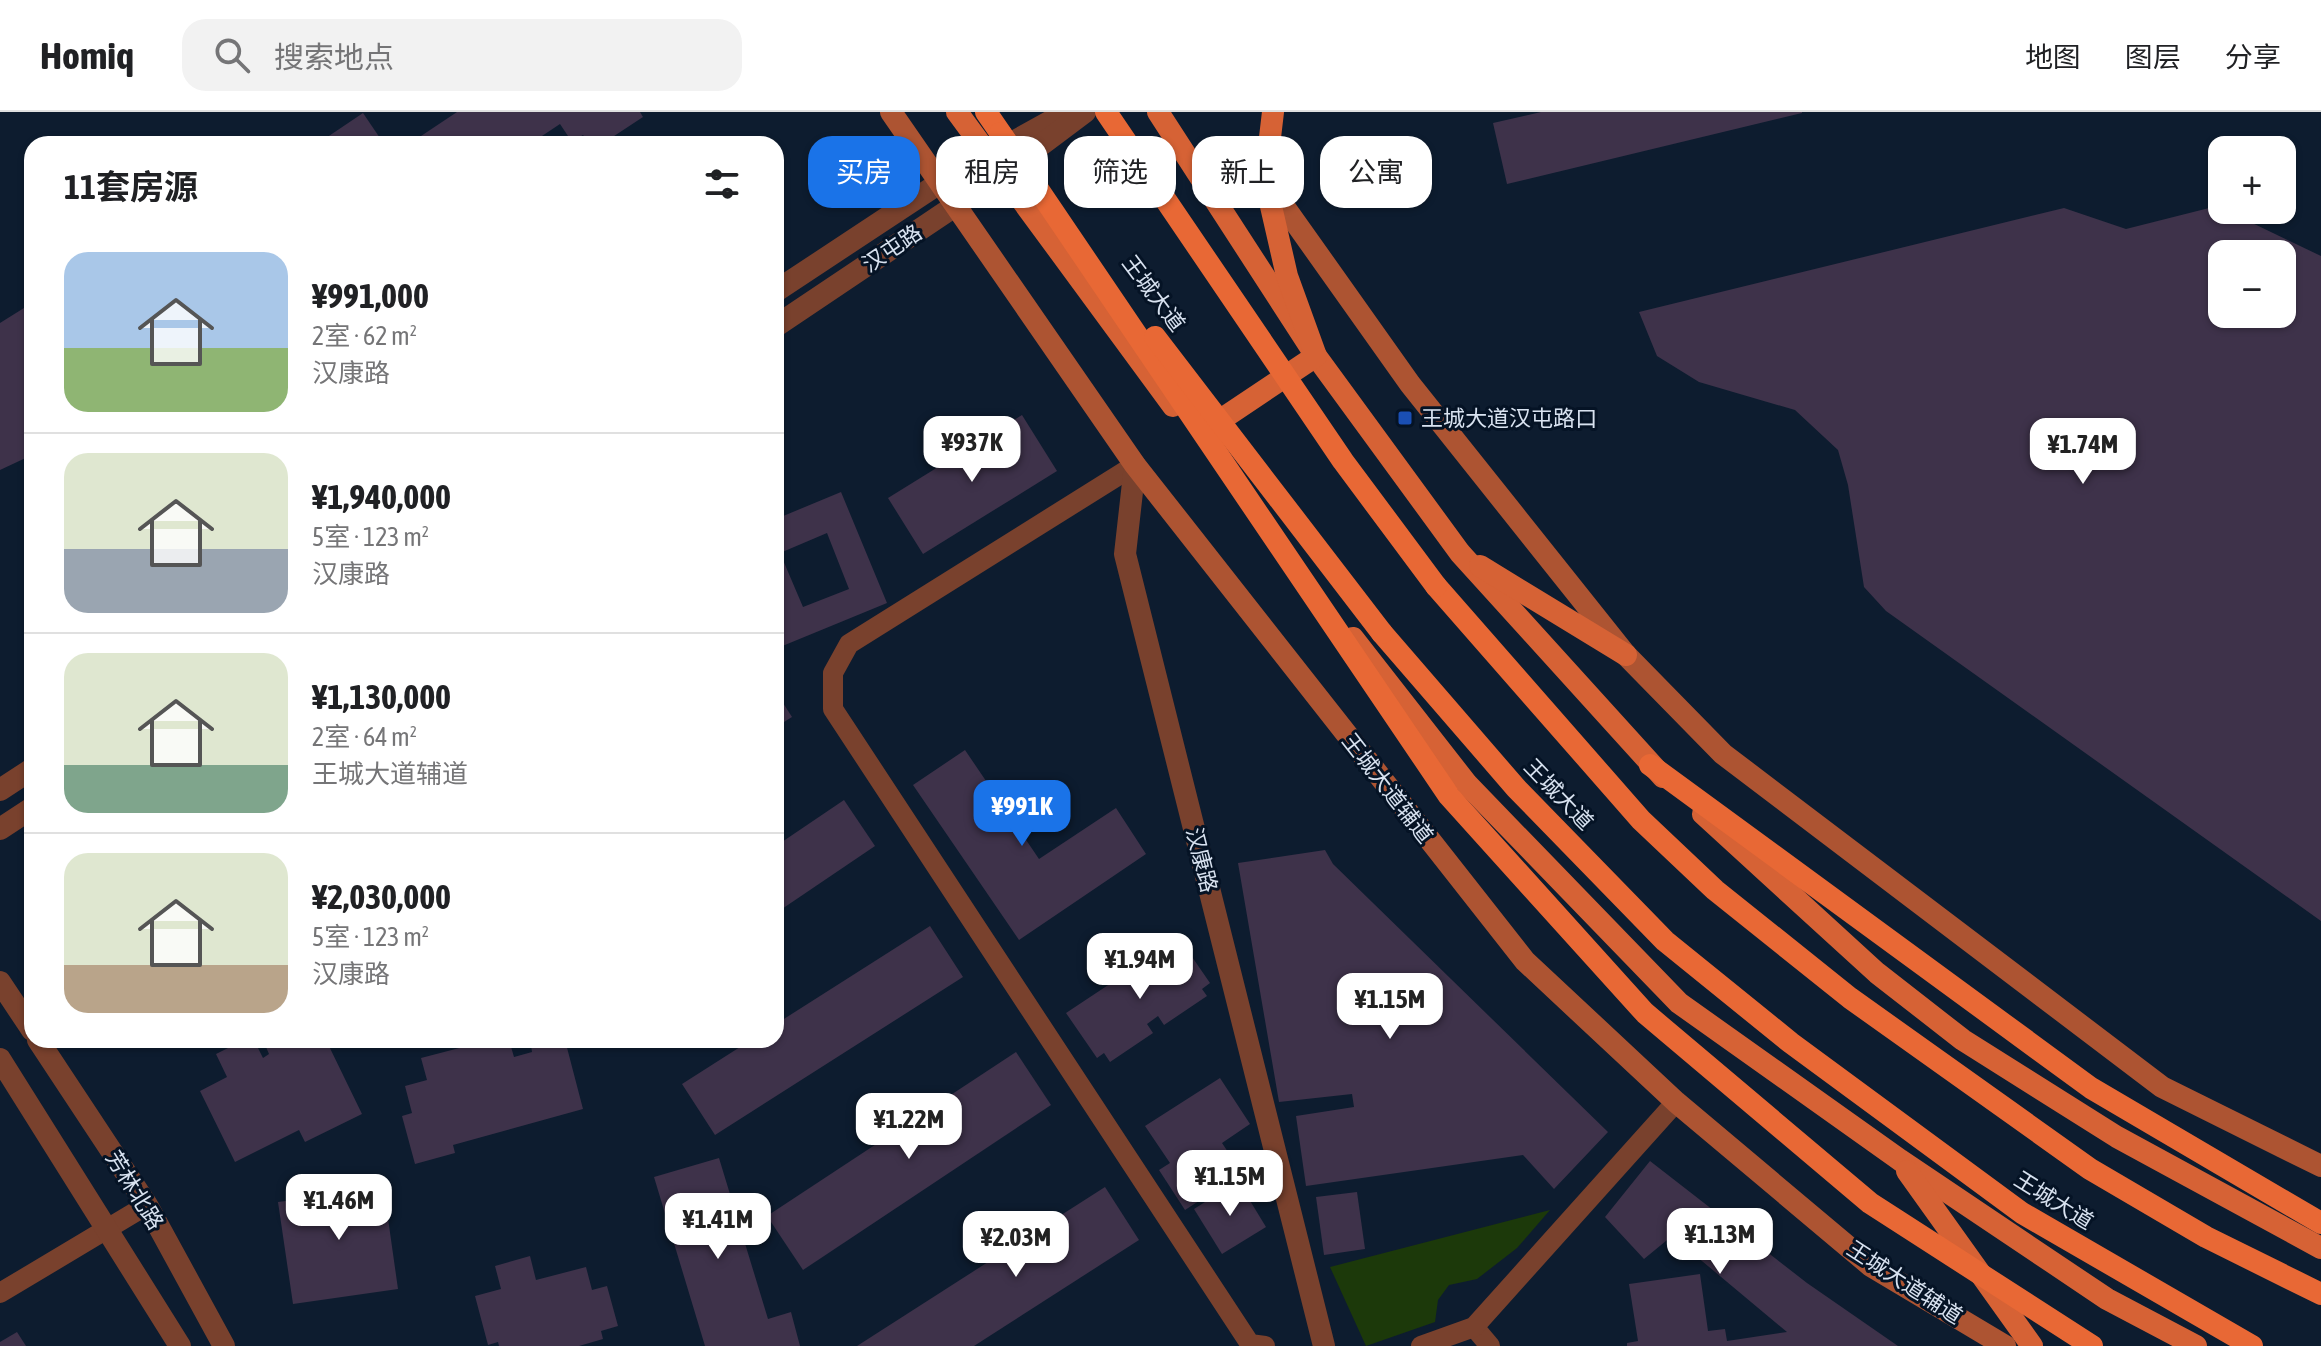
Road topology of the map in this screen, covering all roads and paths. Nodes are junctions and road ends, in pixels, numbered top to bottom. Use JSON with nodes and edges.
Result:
{"nodes":[{"id":1,"x":891,"y":112,"type":"edge"},
{"id":2,"x":957,"y":112,"type":"edge"},
{"id":3,"x":985,"y":112,"type":"edge"},
{"id":4,"x":1067,"y":112,"type":"edge"},
{"id":5,"x":1085,"y":112,"type":"edge"},
{"id":6,"x":1106,"y":112,"type":"edge"},
{"id":7,"x":1158,"y":112,"type":"edge"},
{"id":8,"x":1273,"y":112,"type":"edge"},
{"id":9,"x":1000,"y":133,"type":"junction"},
{"id":10,"x":974,"y":136,"type":"edge"},
{"id":11,"x":1022,"y":136,"type":"edge"},
{"id":12,"x":1270,"y":136,"type":"edge"},
{"id":13,"x":1048,"y":140,"type":"edge"},
{"id":14,"x":936,"y":181,"type":"edge"},
{"id":15,"x":936,"y":185,"type":"edge"},
{"id":16,"x":951,"y":208,"type":"edge"},
{"id":17,"x":957,"y":208,"type":"edge"},
{"id":18,"x":1026,"y":208,"type":"edge"},
{"id":19,"x":1271,"y":208,"type":"edge"},
{"id":20,"x":1285,"y":208,"type":"edge"},
{"id":21,"x":784,"y":286,"type":"edge"},
{"id":22,"x":784,"y":321,"type":"edge"},
{"id":23,"x":1316,"y":356,"type":"junction"},
{"id":24,"x":1196,"y":437,"type":"junction"},
{"id":25,"x":1135,"y":465,"type":"junction"},
{"id":26,"x":1460,"y":553,"type":"junction"},
{"id":27,"x":1626,"y":655,"type":"junction"},
{"id":28,"x":1650,"y":765,"type":"junction"},
{"id":29,"x":24,"y":774,"type":"edge"},
{"id":30,"x":0,"y":790,"type":"edge"},
{"id":31,"x":24,"y":813,"type":"edge"},
{"id":32,"x":0,"y":829,"type":"edge"},
{"id":33,"x":0,"y":982,"type":"edge"},
{"id":34,"x":24,"y":1018,"type":"edge"},
{"id":35,"x":43,"y":1048,"type":"edge"},
{"id":36,"x":0,"y":1059,"type":"edge"},
{"id":37,"x":1676,"y":1102,"type":"junction"},
{"id":38,"x":1900,"y":1160,"type":"junction"},
{"id":39,"x":2321,"y":1166,"type":"edge"},
{"id":40,"x":147,"y":1205,"type":"junction"},
{"id":41,"x":2321,"y":1223,"type":"edge"},
{"id":42,"x":108,"y":1228,"type":"junction"},
{"id":43,"x":2321,"y":1248,"type":"edge"},
{"id":44,"x":0,"y":1293,"type":"edge"},
{"id":45,"x":2321,"y":1294,"type":"edge"},
{"id":46,"x":1474,"y":1327,"type":"junction"},
{"id":47,"x":180,"y":1346,"type":"edge"},
{"id":48,"x":224,"y":1346,"type":"edge"},
{"id":49,"x":1265,"y":1346,"type":"edge"},
{"id":50,"x":1324,"y":1346,"type":"edge"},
{"id":51,"x":1421,"y":1346,"type":"edge"},
{"id":52,"x":1490,"y":1346,"type":"edge"},
{"id":53,"x":2005,"y":1346,"type":"edge"},
{"id":54,"x":2032,"y":1346,"type":"edge"},
{"id":55,"x":2092,"y":1346,"type":"edge"},
{"id":56,"x":2196,"y":1346,"type":"edge"},
{"id":57,"x":2252,"y":1346,"type":"edge"}],
"edges":[{"from":1,"to":14,"type":"main road","name":"王城大道辅道"},
{"from":2,"to":10,"type":"main road"},
{"from":3,"to":9,"type":"highway","name":"王城大道","bridge":true},
{"from":4,"to":11,"type":"street","name":"汉屯路"},
{"from":5,"to":13,"type":"street","name":"汉屯路"},
{"from":6,"to":45,"type":"highway","name":"王城大道","bridge":true},
{"from":7,"to":23,"type":"main road"},
{"from":8,"to":12,"type":"main road"},
{"from":9,"to":55,"type":"highway","bridge":true},
{"from":9,"to":57,"type":"highway","name":"王城大道","bridge":true},
{"from":15,"to":21,"type":"street","name":"汉屯路"},
{"from":16,"to":22,"type":"street","name":"汉屯路"},
{"from":17,"to":25,"type":"main road","name":"王城大道辅道"},
{"from":18,"to":24,"type":"main road"},
{"from":19,"to":23,"type":"main road"},
{"from":20,"to":27,"type":"main road"},
{"from":23,"to":24,"type":"main road"},
{"from":23,"to":26,"type":"main road"},
{"from":24,"to":38,"type":"main road"},
{"from":25,"to":37,"type":"main road","name":"王城大道辅道"},
{"from":25,"to":49,"type":"lane"},
{"from":25,"to":50,"type":"street","name":"汉康路"},
{"from":26,"to":27,"type":"main road"},
{"from":26,"to":28,"type":"main road"},
{"from":27,"to":39,"type":"main road"},
{"from":28,"to":41,"type":"highway"},
{"from":28,"to":43,"type":"main road"},
{"from":29,"to":30,"type":"street"},
{"from":31,"to":32,"type":"street"},
{"from":33,"to":34,"type":"street"},
{"from":35,"to":40,"type":"street","name":"芳林北路"},
{"from":36,"to":42,"type":"street","name":"芳林北路"},
{"from":37,"to":46,"type":"lane"},
{"from":37,"to":53,"type":"main road","name":"王城大道辅道"},
{"from":38,"to":54,"type":"main road"},
{"from":38,"to":56,"type":"main road"},
{"from":40,"to":42,"type":"lane"},
{"from":40,"to":48,"type":"street","name":"芳林北路"},
{"from":42,"to":44,"type":"lane"},
{"from":42,"to":47,"type":"street","name":"芳林北路"},
{"from":46,"to":51,"type":"lane"},
{"from":46,"to":52,"type":"lane"}]}
